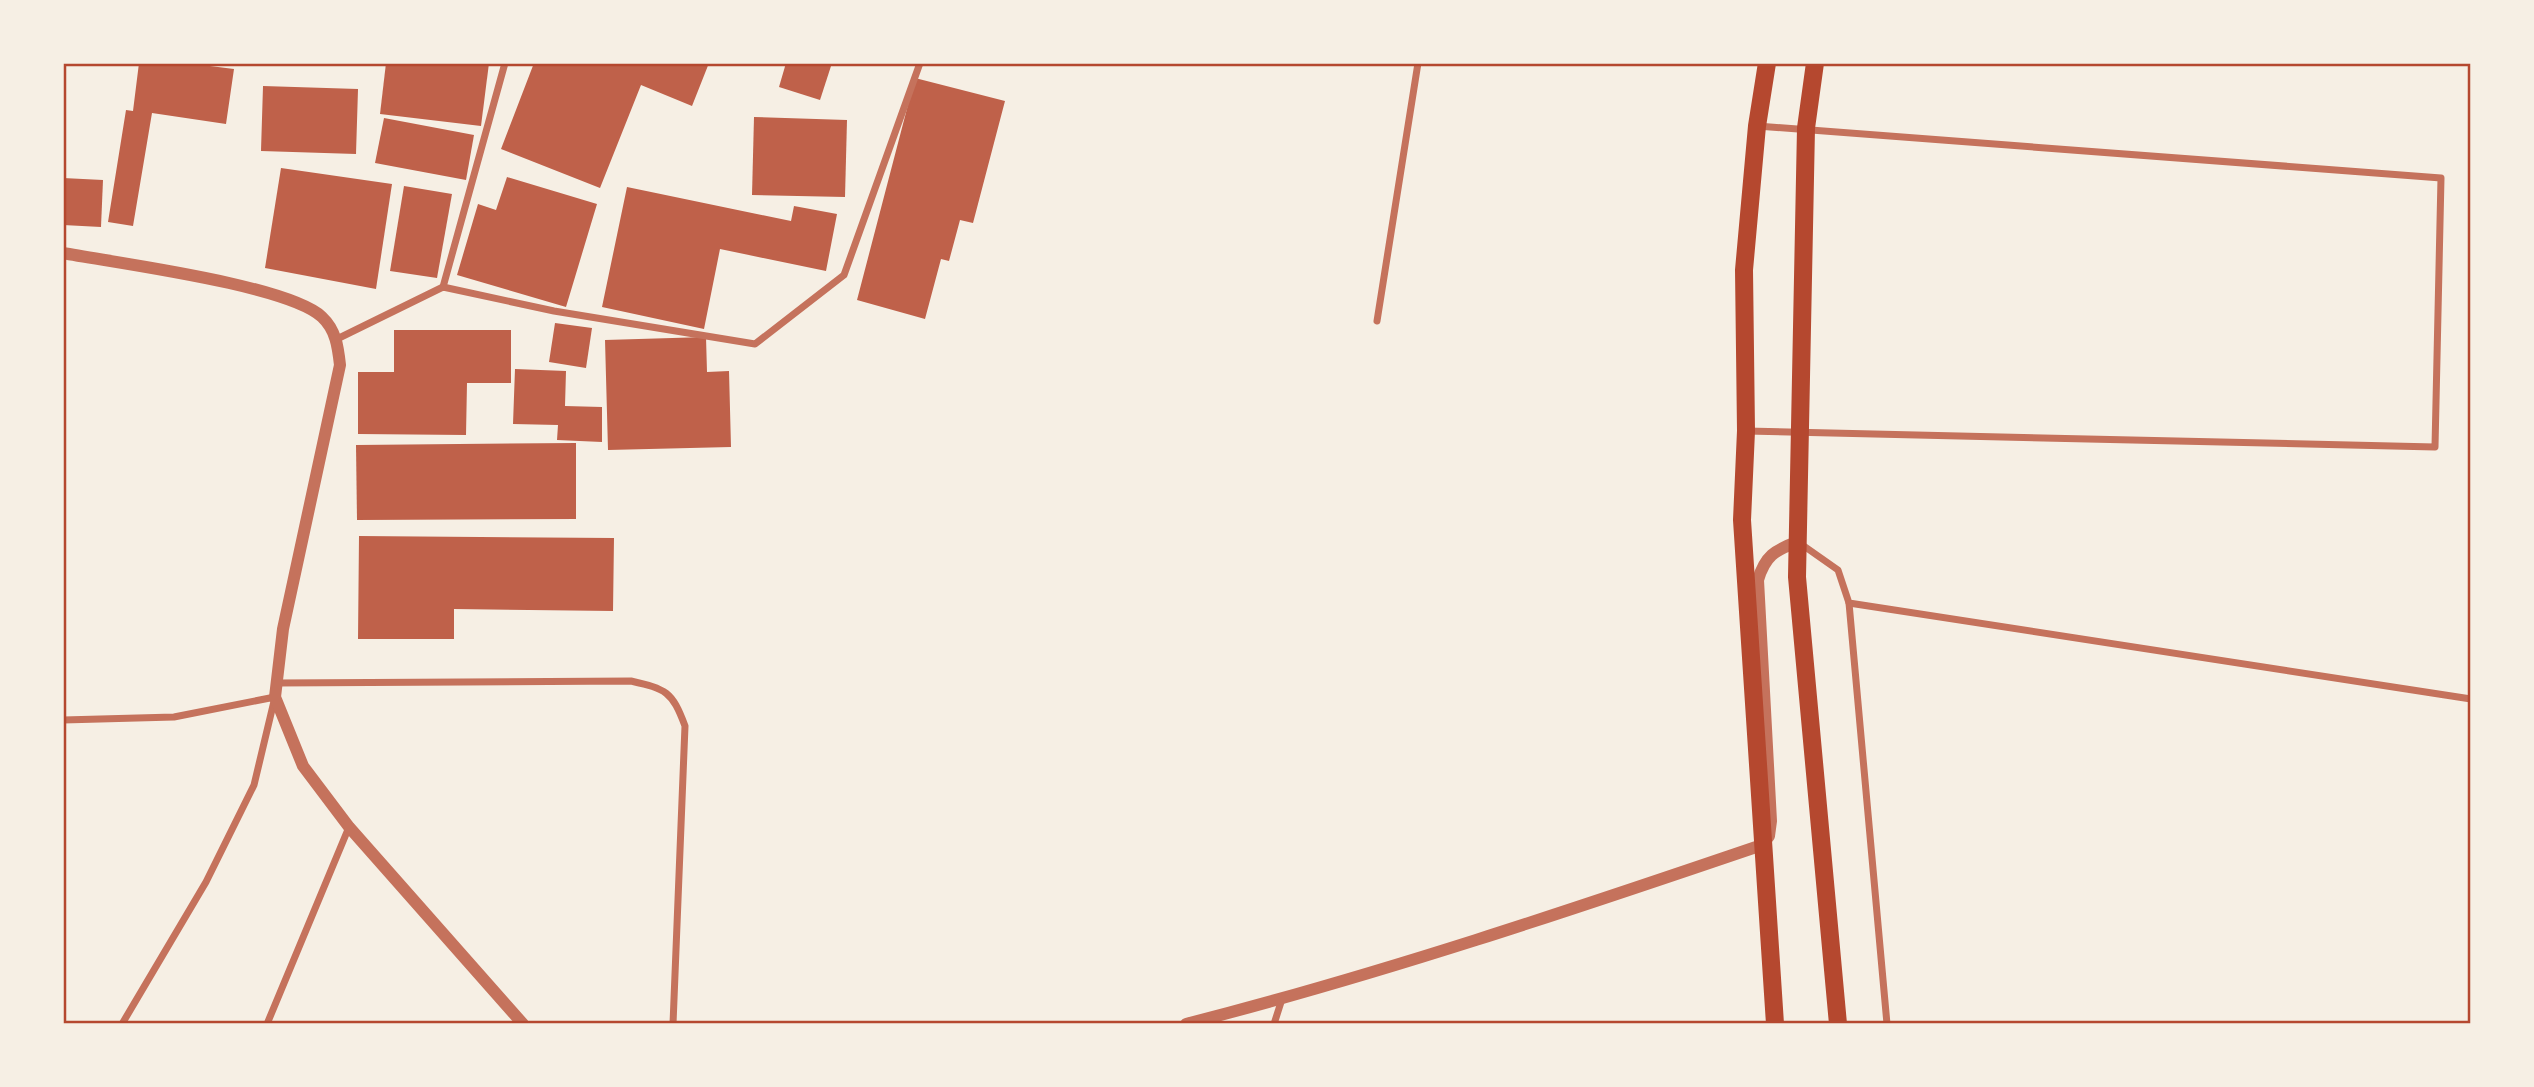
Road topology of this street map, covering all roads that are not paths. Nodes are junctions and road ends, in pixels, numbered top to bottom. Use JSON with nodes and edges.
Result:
{"nodes":[{"id":1,"x":505,"y":63,"type":"edge"},
{"id":2,"x":920,"y":63,"type":"edge"},
{"id":3,"x":1418,"y":63,"type":"edge"},
{"id":4,"x":1767,"y":63,"type":"edge"},
{"id":5,"x":1815,"y":63,"type":"edge"},
{"id":6,"x":1757,"y":127,"type":"junction"},
{"id":7,"x":1806,"y":128,"type":"junction"},
{"id":8,"x":63,"y":253,"type":"edge"},
{"id":9,"x":443,"y":286,"type":"junction"},
{"id":10,"x":1377,"y":321,"type":"dead end"},
{"id":11,"x":337,"y":339,"type":"junction"},
{"id":12,"x":1746,"y":431,"type":"junction"},
{"id":13,"x":1801,"y":435,"type":"junction"},
{"id":14,"x":1797,"y":542,"type":"junction"},
{"id":15,"x":1849,"y":603,"type":"junction"},
{"id":16,"x":276,"y":683,"type":"junction"},
{"id":17,"x":275,"y":697,"type":"junction"},
{"id":18,"x":2471,"y":699,"type":"edge"},
{"id":19,"x":63,"y":720,"type":"edge"},
{"id":20,"x":349,"y":827,"type":"junction"},
{"id":21,"x":1282,"y":999,"type":"junction"},
{"id":22,"x":122,"y":1024,"type":"edge"},
{"id":23,"x":267,"y":1024,"type":"edge"},
{"id":24,"x":523,"y":1024,"type":"edge"},
{"id":25,"x":673,"y":1024,"type":"edge"},
{"id":26,"x":1186,"y":1024,"type":"edge"},
{"id":27,"x":1274,"y":1024,"type":"edge"},
{"id":28,"x":1775,"y":1024,"type":"edge"},
{"id":29,"x":1838,"y":1024,"type":"edge"},
{"id":30,"x":1886,"y":1024,"type":"edge"}],
"edges":[{"from":1,"to":9,"type":"street"},
{"from":2,"to":9,"type":"street"},
{"from":3,"to":10,"type":"street"},
{"from":4,"to":6,"type":"main road"},
{"from":5,"to":7,"type":"main road"},
{"from":6,"to":7,"type":"street"},
{"from":6,"to":12,"type":"main road"},
{"from":7,"to":13,"type":"main road"},
{"from":7,"to":13,"type":"street"},
{"from":8,"to":11,"type":"street"},
{"from":9,"to":11,"type":"street"},
{"from":11,"to":16,"type":"street"},
{"from":12,"to":13,"type":"street"},
{"from":12,"to":28,"type":"main road"},
{"from":13,"to":14,"type":"main road"},
{"from":14,"to":15,"type":"street"},
{"from":14,"to":21,"type":"street"},
{"from":14,"to":29,"type":"main road"},
{"from":15,"to":18,"type":"street"},
{"from":15,"to":30,"type":"street"},
{"from":16,"to":17,"type":"street"},
{"from":16,"to":25,"type":"street"},
{"from":17,"to":19,"type":"street"},
{"from":17,"to":20,"type":"street"},
{"from":17,"to":22,"type":"street"},
{"from":20,"to":23,"type":"street"},
{"from":20,"to":24,"type":"street"},
{"from":21,"to":26,"type":"street"},
{"from":21,"to":27,"type":"street"}]}
